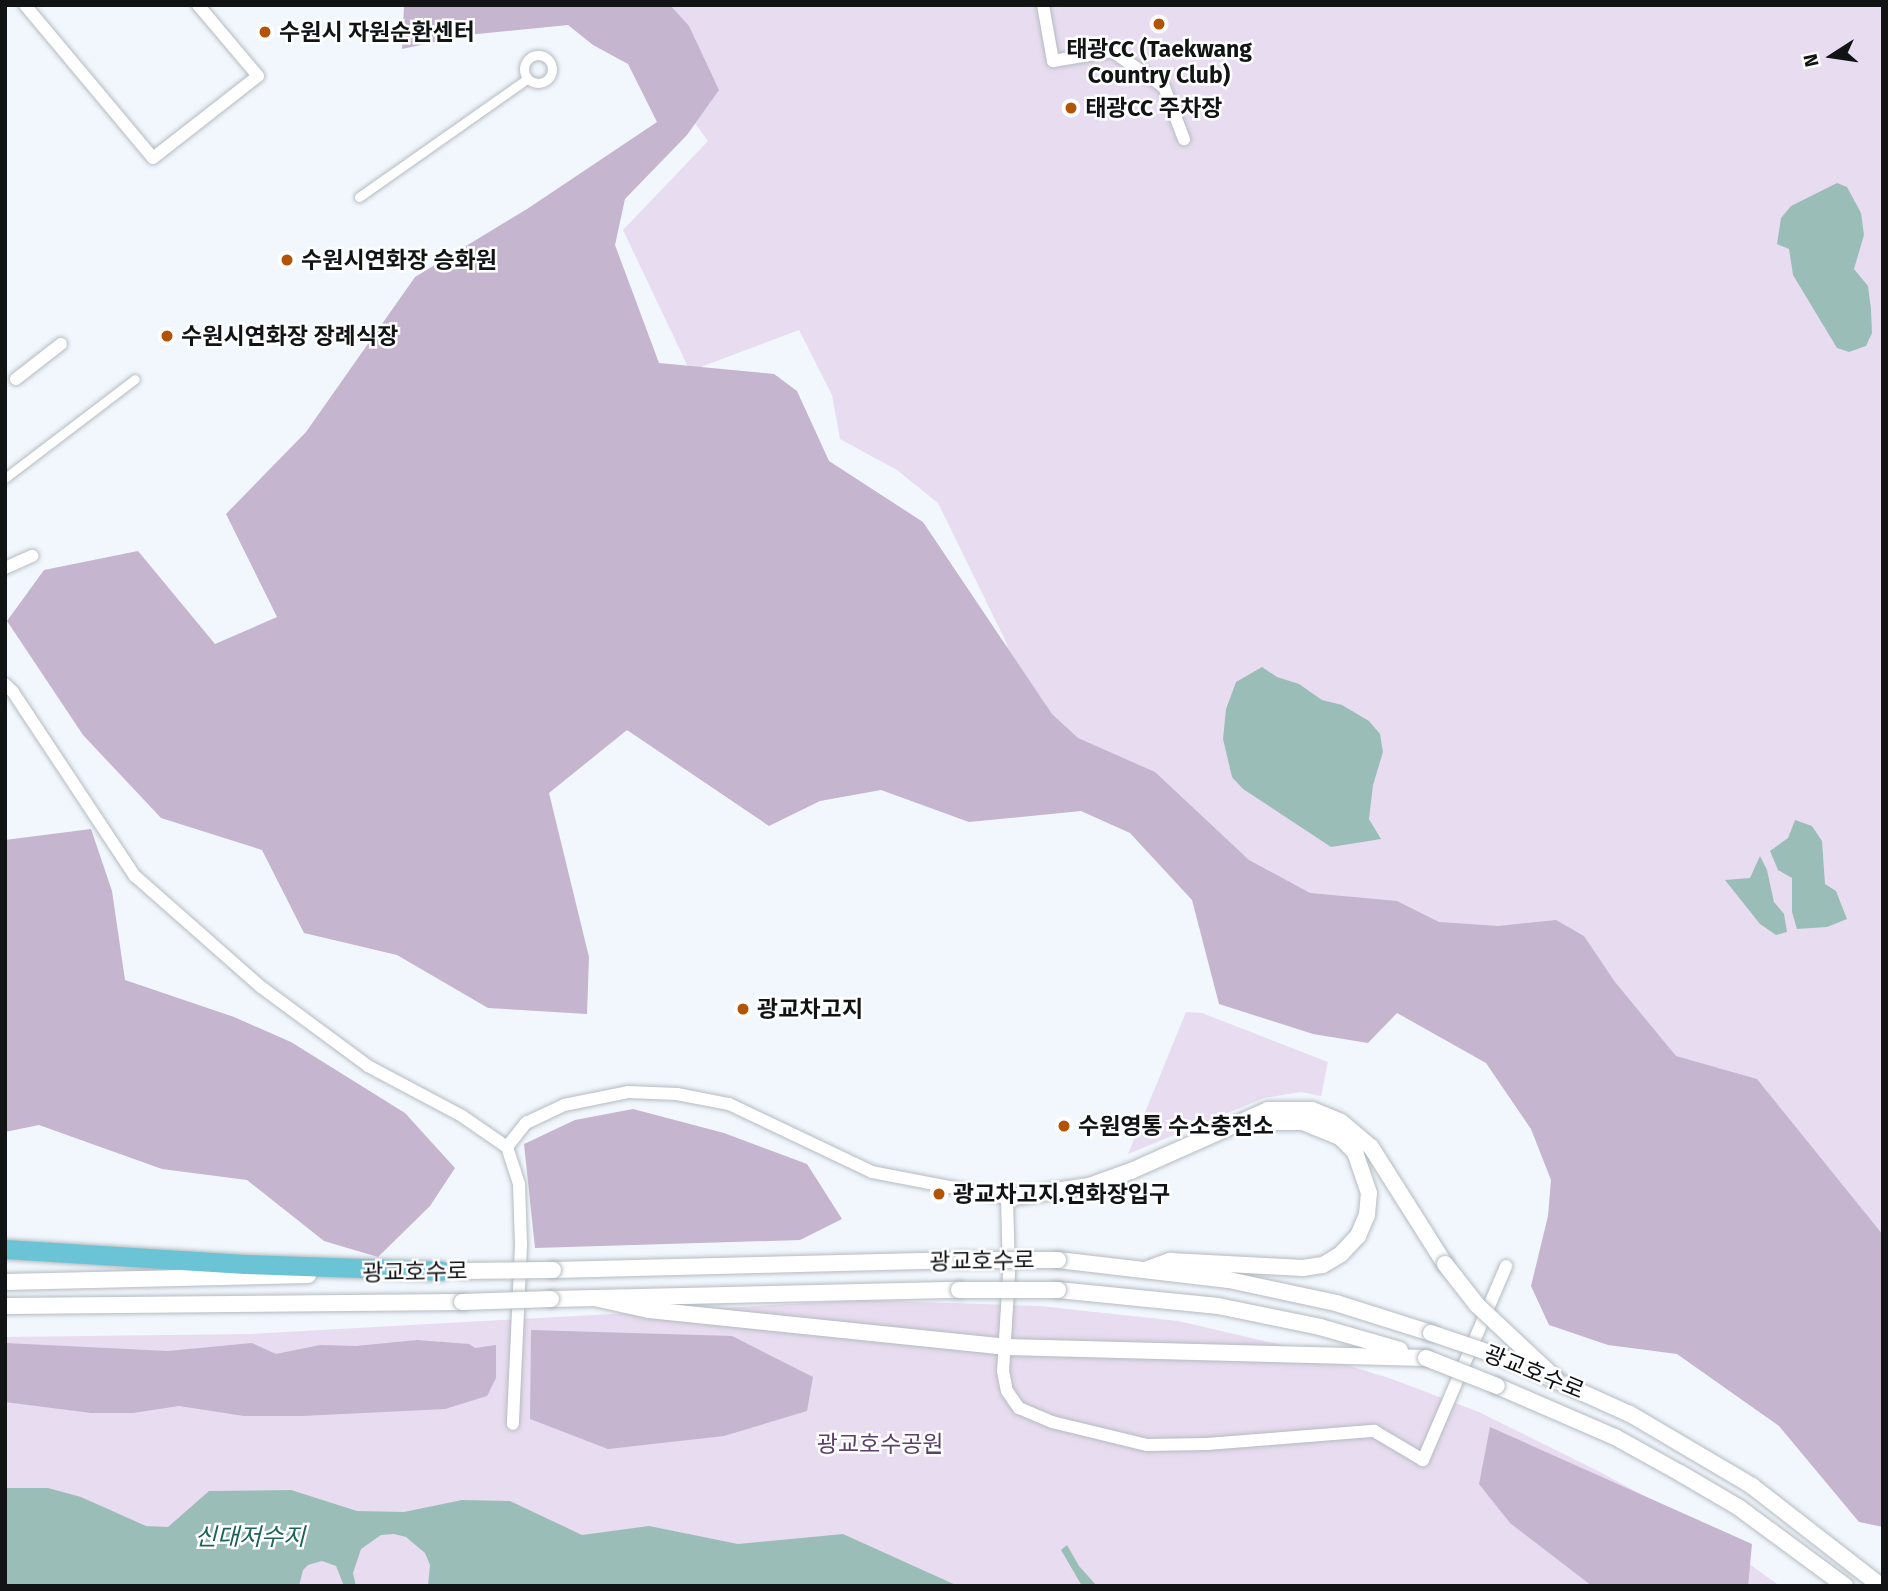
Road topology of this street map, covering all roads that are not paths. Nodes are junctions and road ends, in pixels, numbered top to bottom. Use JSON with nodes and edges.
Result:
{"nodes":[{"id":1,"x":25,"y":5,"type":"edge"},
{"id":2,"x":198,"y":5,"type":"edge"},
{"id":3,"x":1042,"y":5,"type":"edge"},
{"id":4,"x":527,"y":79,"type":"dead end"},
{"id":5,"x":1184,"y":139,"type":"dead end"},
{"id":6,"x":359,"y":197,"type":"dead end"},
{"id":7,"x":61,"y":344,"type":"dead end"},
{"id":8,"x":16,"y":379,"type":"dead end"},
{"id":9,"x":135,"y":379,"type":"dead end"},
{"id":10,"x":5,"y":478,"type":"edge"},
{"id":11,"x":32,"y":556,"type":"dead end"},
{"id":12,"x":5,"y":568,"type":"edge"},
{"id":13,"x":5,"y":684,"type":"edge"},
{"id":14,"x":1241,"y":1123,"type":"junction"},
{"id":15,"x":507,"y":1147,"type":"junction"},
{"id":16,"x":1007,"y":1198,"type":"junction"},
{"id":17,"x":5,"y":1249,"type":"edge"},
{"id":18,"x":1506,"y":1266,"type":"dead end"},
{"id":19,"x":1145,"y":1270,"type":"junction"},
{"id":20,"x":451,"y":1271,"type":"junction"},
{"id":21,"x":5,"y":1282,"type":"edge"},
{"id":22,"x":594,"y":1298,"type":"junction"},
{"id":23,"x":5,"y":1306,"type":"edge"},
{"id":24,"x":1005,"y":1347,"type":"junction"},
{"id":25,"x":1426,"y":1358,"type":"junction"},
{"id":26,"x":1555,"y":1378,"type":"junction"},
{"id":27,"x":513,"y":1424,"type":"dead end"},
{"id":28,"x":1845,"y":1586,"type":"edge"},
{"id":29,"x":1881,"y":1586,"type":"edge"}],
"edges":[{"from":1,"to":2,"type":"street"},
{"from":3,"to":5,"type":"street"},
{"from":4,"to":6,"type":"street"},
{"from":7,"to":8,"type":"street"},
{"from":9,"to":10,"type":"street"},
{"from":11,"to":12,"type":"street"},
{"from":13,"to":15,"type":"street"},
{"from":14,"to":16,"type":"main road"},
{"from":14,"to":19,"type":"main road"},
{"from":14,"to":26,"type":"main road","bridge":true},
{"from":15,"to":16,"type":"street"},
{"from":15,"to":27,"type":"street"},
{"from":16,"to":24,"type":"street"},
{"from":17,"to":20,"type":"highway"},
{"from":18,"to":24,"type":"street"},
{"from":19,"to":20,"type":"main road","name":"광교호수로","bridge":true},
{"from":19,"to":26,"type":"main road","name":"광교호수로","bridge":true},
{"from":20,"to":21,"type":"main road","name":"광교호수로"},
{"from":22,"to":23,"type":"main road","name":"광교호수로","bridge":true},
{"from":22,"to":24,"type":"main road"},
{"from":22,"to":25,"type":"main road","name":"광교호수로","bridge":true},
{"from":24,"to":25,"type":"main road"},
{"from":25,"to":28,"type":"main road","name":"광교호수로","bridge":true},
{"from":26,"to":29,"type":"main road","name":"광교호수로"}]}
